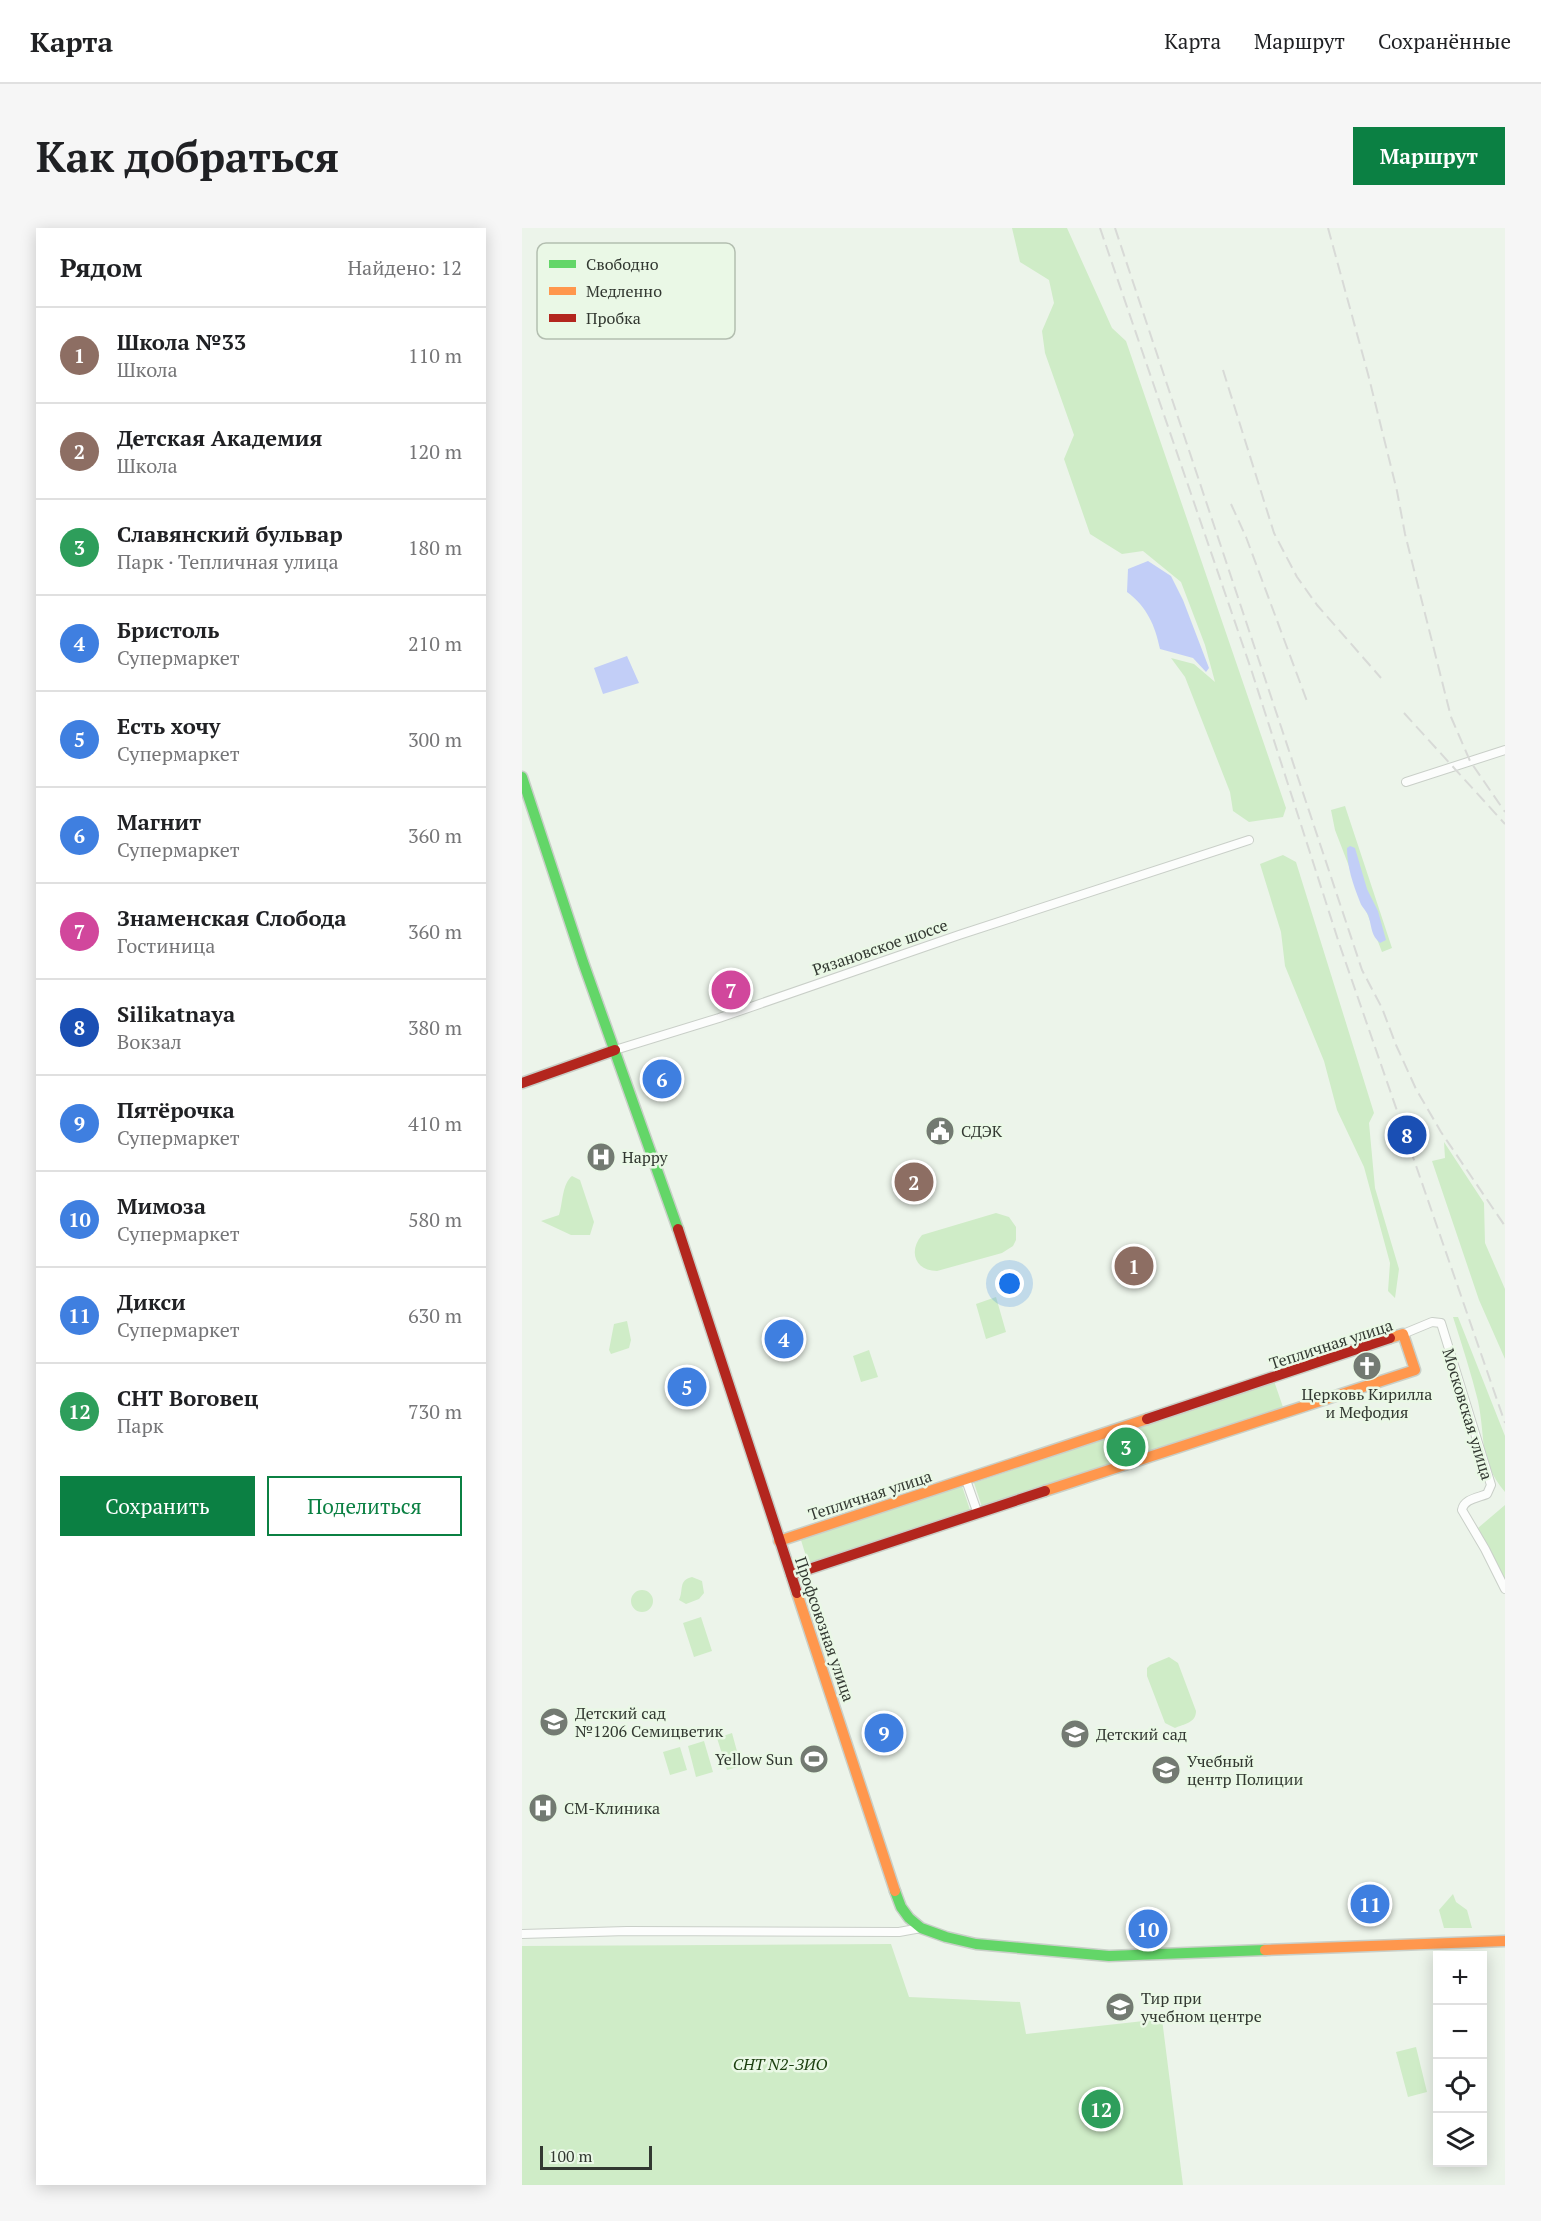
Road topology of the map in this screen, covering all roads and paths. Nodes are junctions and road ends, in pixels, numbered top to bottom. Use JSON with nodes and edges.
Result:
{"nodes":[{"id":1,"x":1505,"y":750,"type":"edge"},
{"id":2,"x":522,"y":777,"type":"edge"},
{"id":3,"x":1406,"y":782,"type":"dead end"},
{"id":4,"x":1249,"y":840,"type":"dead end"},
{"id":5,"x":615,"y":1050,"type":"junction"},
{"id":6,"x":522,"y":1083,"type":"edge"},
{"id":7,"x":1403,"y":1334,"type":"junction"},
{"id":8,"x":966,"y":1480,"type":"junction"},
{"id":9,"x":978,"y":1514,"type":"junction"},
{"id":10,"x":779,"y":1541,"type":"junction"},
{"id":11,"x":790,"y":1575,"type":"junction"},
{"id":12,"x":1505,"y":1589,"type":"edge"},
{"id":13,"x":921,"y":1928,"type":"junction"},
{"id":14,"x":522,"y":1934,"type":"edge"},
{"id":15,"x":1505,"y":1941,"type":"edge"}],
"edges":[{"from":1,"to":3,"type":"street"},
{"from":2,"to":5,"type":"street","name":"Профсоюзная улица"},
{"from":4,"to":5,"type":"street","name":"Рязановское шоссе"},
{"from":5,"to":6,"type":"street","name":"Рязановское шоссе"},
{"from":5,"to":10,"type":"street","name":"Профсоюзная улица"},
{"from":7,"to":8,"type":"street","name":"Тепличная улица"},
{"from":7,"to":9,"type":"street","name":"Тепличная улица"},
{"from":7,"to":12,"type":"street","name":"Московская улица"},
{"from":8,"to":9,"type":"street"},
{"from":8,"to":10,"type":"street","name":"Тепличная улица"},
{"from":9,"to":11,"type":"street","name":"Тепличная улица"},
{"from":10,"to":11,"type":"street","name":"Профсоюзная улица"},
{"from":11,"to":13,"type":"street","name":"Профсоюзная улица"},
{"from":13,"to":14,"type":"street"},
{"from":13,"to":15,"type":"street","name":"Профсоюзная улица"}]}
